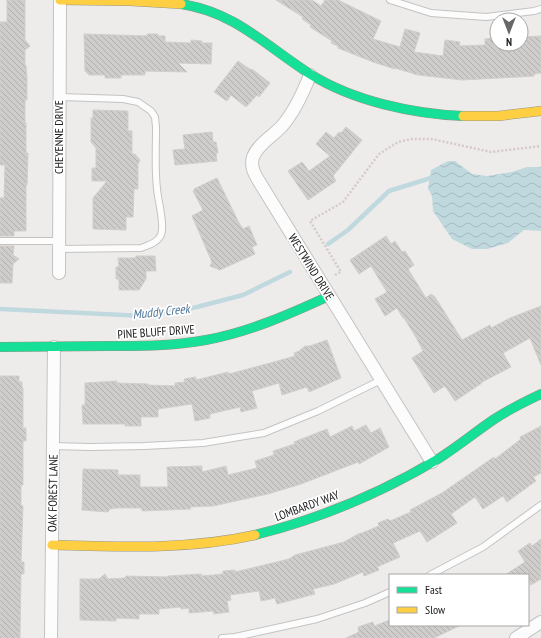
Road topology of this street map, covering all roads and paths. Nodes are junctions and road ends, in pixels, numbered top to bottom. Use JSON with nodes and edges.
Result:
{"nodes":[{"id":1,"x":60,"y":0,"type":"edge"},
{"id":2,"x":390,"y":0,"type":"edge"},
{"id":3,"x":541,"y":9,"type":"edge"},
{"id":4,"x":310,"y":74,"type":"junction"},
{"id":5,"x":60,"y":97,"type":"junction"},
{"id":6,"x":541,"y":110,"type":"edge"},
{"id":7,"x":541,"y":146,"type":"edge"},
{"id":8,"x":0,"y":240,"type":"edge"},
{"id":9,"x":59,"y":245,"type":"junction"},
{"id":10,"x":59,"y":273,"type":"dead end"},
{"id":11,"x":335,"y":275,"type":"dead end"},
{"id":12,"x":329,"y":296,"type":"junction"},
{"id":13,"x":0,"y":347,"type":"edge"},
{"id":14,"x":54,"y":347,"type":"junction"},
{"id":15,"x":381,"y":380,"type":"junction"},
{"id":16,"x":541,"y":394,"type":"edge"},
{"id":17,"x":53,"y":446,"type":"junction"},
{"id":18,"x":432,"y":462,"type":"junction"},
{"id":19,"x":541,"y":505,"type":"edge"},
{"id":20,"x":52,"y":545,"type":"junction"},
{"id":21,"x":432,"y":574,"type":"edge"},
{"id":22,"x":389,"y":592,"type":"edge"},
{"id":23,"x":541,"y":622,"type":"edge"},
{"id":24,"x":51,"y":638,"type":"edge"},
{"id":25,"x":222,"y":638,"type":"edge"},
{"id":26,"x":516,"y":638,"type":"edge"}],
"edges":[{"from":1,"to":4,"type":"street"},
{"from":1,"to":5,"type":"street","name":"CHEYENNE DRIVE"},
{"from":2,"to":3,"type":"lane"},
{"from":4,"to":6,"type":"street"},
{"from":4,"to":12,"type":"street","name":"WESTWIND DRIVE"},
{"from":5,"to":9,"type":"street","name":"CHEYENNE DRIVE"},
{"from":5,"to":9,"type":"lane"},
{"from":7,"to":11,"type":"path"},
{"from":8,"to":9,"type":"lane"},
{"from":9,"to":10,"type":"street","name":"CHEYENNE DRIVE"},
{"from":12,"to":14,"type":"street","name":"PINE BLUFF DRIVE"},
{"from":12,"to":15,"type":"street","name":"WESTWIND DRIVE"},
{"from":13,"to":14,"type":"street","name":"PINE BLUFF DRIVE"},
{"from":14,"to":17,"type":"street","name":"OAK FOREST LANE"},
{"from":15,"to":17,"type":"lane"},
{"from":15,"to":18,"type":"street","name":"WESTWIND DRIVE"},
{"from":16,"to":18,"type":"street","name":"LOMBARDY WAY"},
{"from":17,"to":20,"type":"street","name":"OAK FOREST LANE"},
{"from":18,"to":20,"type":"street","name":"LOMBARDY WAY"},
{"from":19,"to":21,"type":"lane"},
{"from":20,"to":24,"type":"street","name":"OAK FOREST LANE"},
{"from":22,"to":25,"type":"lane"},
{"from":23,"to":26,"type":"street"}]}
